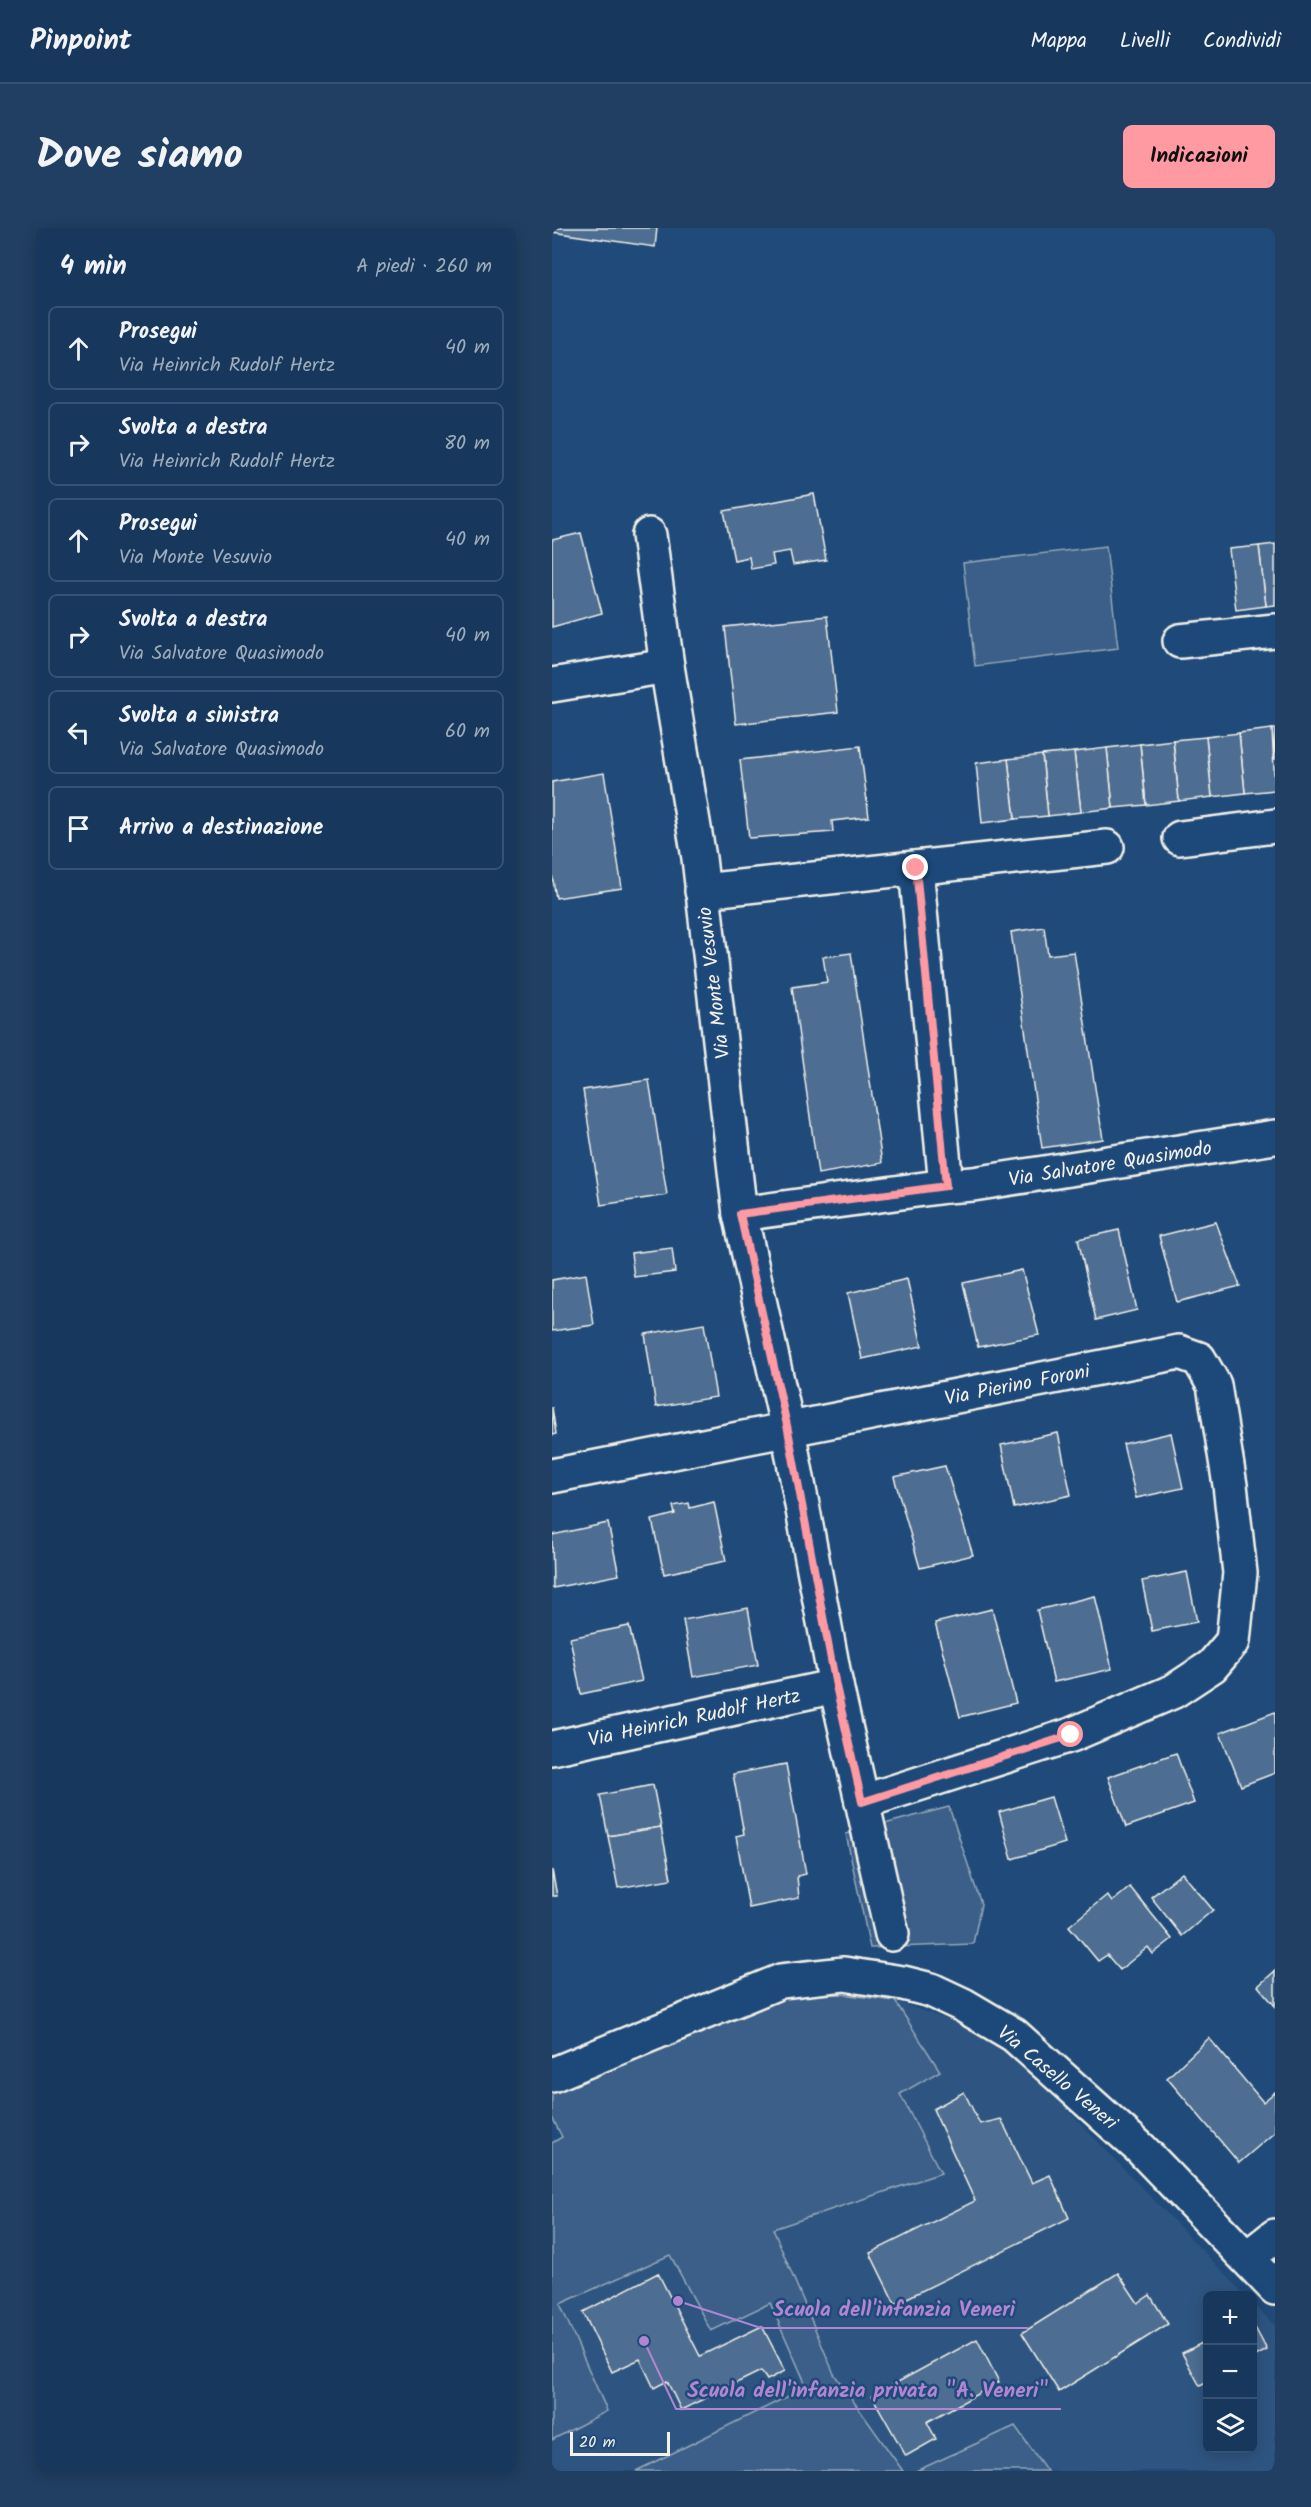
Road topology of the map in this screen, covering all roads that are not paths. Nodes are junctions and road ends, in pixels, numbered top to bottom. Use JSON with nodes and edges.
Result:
{"nodes":[{"id":1,"x":649,"y":535,"type":"dead end"},
{"id":2,"x":1275,"y":631,"type":"edge"},
{"id":3,"x":1180,"y":641,"type":"dead end"},
{"id":4,"x":667,"y":666,"type":"junction"},
{"id":5,"x":552,"y":685,"type":"edge"},
{"id":6,"x":1275,"y":826,"type":"edge"},
{"id":7,"x":1180,"y":838,"type":"dead end"},
{"id":8,"x":1107,"y":846,"type":"dead end"},
{"id":9,"x":916,"y":868,"type":"junction"},
{"id":10,"x":702,"y":891,"type":"junction"},
{"id":11,"x":1275,"y":1137,"type":"edge"},
{"id":12,"x":946,"y":1186,"type":"junction"},
{"id":13,"x":740,"y":1214,"type":"junction"},
{"id":14,"x":788,"y":1430,"type":"junction"},
{"id":15,"x":552,"y":1476,"type":"edge"},
{"id":16,"x":836,"y":1686,"type":"junction"},
{"id":17,"x":552,"y":1748,"type":"edge"},
{"id":18,"x":862,"y":1802,"type":"junction"},
{"id":19,"x":892,"y":1934,"type":"dead end"},
{"id":20,"x":552,"y":2075,"type":"edge"},
{"id":21,"x":1275,"y":2236,"type":"edge"},
{"id":22,"x":1247,"y":2258,"type":"junction"},
{"id":23,"x":1275,"y":2288,"type":"edge"}],
"edges":[{"from":1,"to":4,"type":"street","name":"Via Monte Vesuvio"},
{"from":2,"to":3,"type":"street"},
{"from":4,"to":5,"type":"street"},
{"from":4,"to":10,"type":"street","name":"Via Monte Vesuvio"},
{"from":6,"to":7,"type":"street"},
{"from":8,"to":9,"type":"street"},
{"from":9,"to":10,"type":"street"},
{"from":9,"to":12,"type":"street"},
{"from":10,"to":13,"type":"street","name":"Via Monte Vesuvio"},
{"from":11,"to":12,"type":"street","name":"Via Salvatore Quasimodo"},
{"from":12,"to":13,"type":"street","name":"Via Salvatore Quasimodo"},
{"from":13,"to":14,"type":"street","name":"Via Monte Vesuvio"},
{"from":14,"to":15,"type":"street","name":"Via Pierino Foroni"},
{"from":14,"to":16,"type":"street"},
{"from":14,"to":18,"type":"street","name":"Via Pierino Foroni"},
{"from":16,"to":17,"type":"street","name":"Via Heinrich Rudolf Hertz"},
{"from":16,"to":18,"type":"street"},
{"from":18,"to":19,"type":"street"},
{"from":20,"to":22,"type":"street","name":"Via Casello Veneri"},
{"from":21,"to":22,"type":"street"},
{"from":22,"to":23,"type":"street","name":"Via Casello Veneri"}]}
